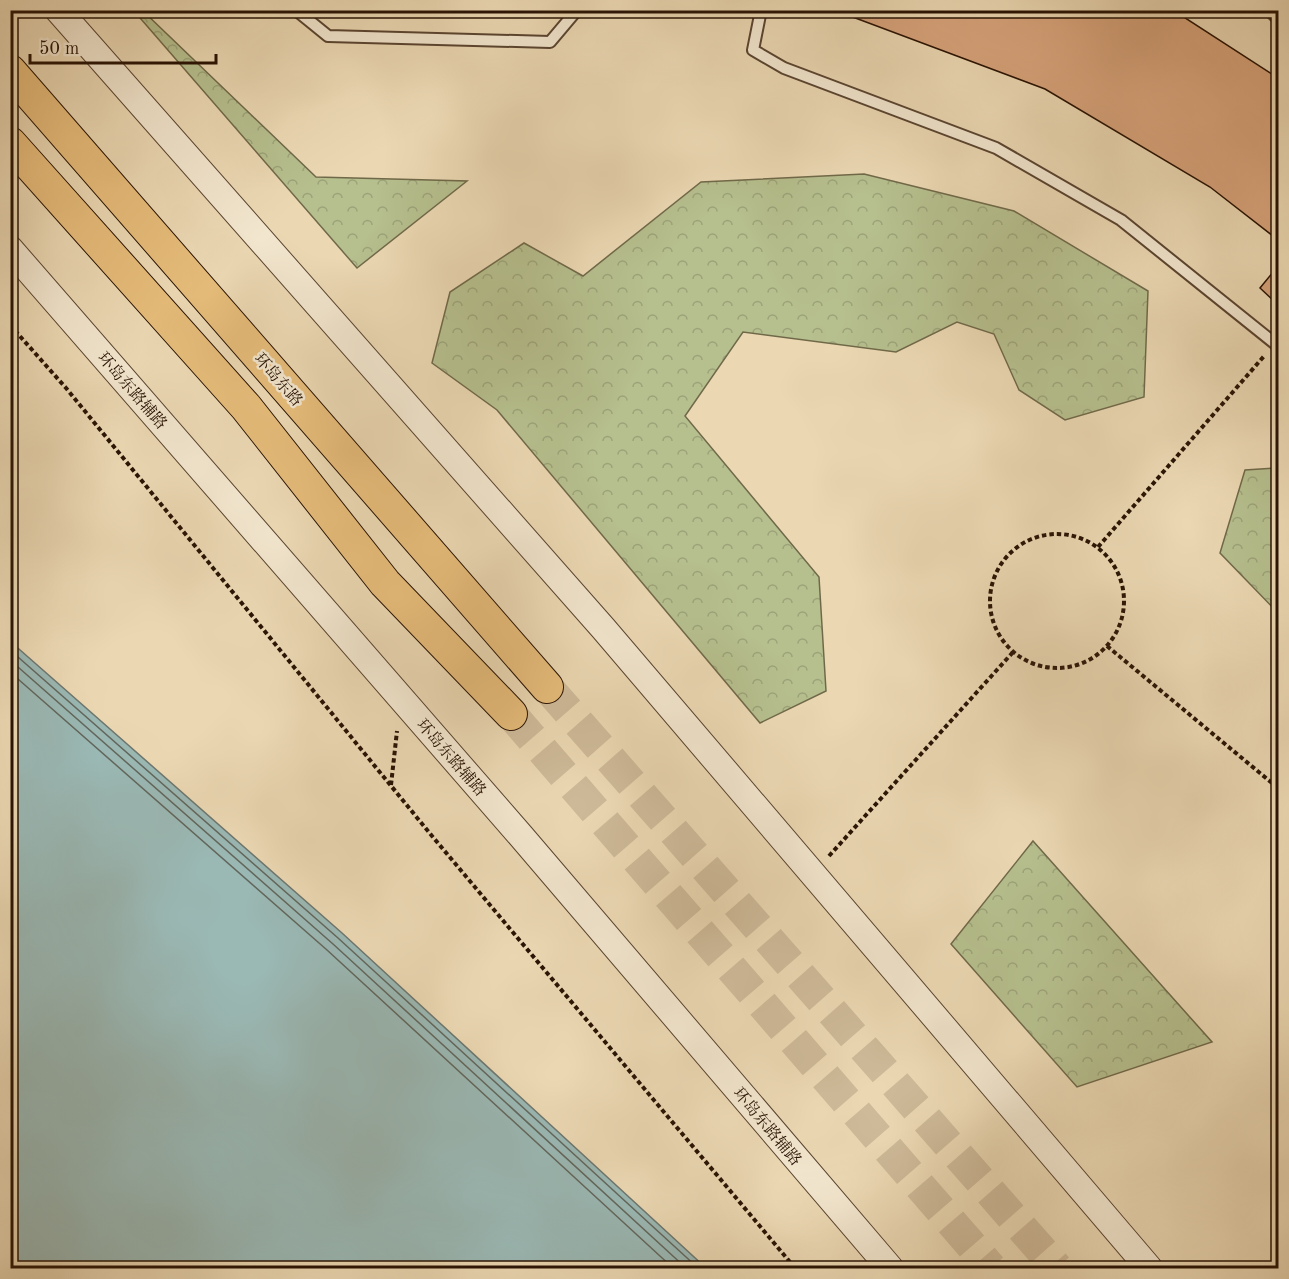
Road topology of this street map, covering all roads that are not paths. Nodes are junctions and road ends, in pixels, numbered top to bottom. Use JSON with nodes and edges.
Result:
{"nodes":[{"id":1,"x":58,"y":10,"type":"edge"},
{"id":2,"x":296,"y":10,"type":"edge"},
{"id":3,"x":577,"y":10,"type":"edge"},
{"id":4,"x":761,"y":10,"type":"edge"},
{"id":5,"x":1269,"y":10,"type":"edge"},
{"id":6,"x":1278,"y":19,"type":"edge"},
{"id":7,"x":10,"y":71,"type":"edge"},
{"id":8,"x":10,"y":143,"type":"edge"},
{"id":9,"x":10,"y":228,"type":"edge"},
{"id":10,"x":10,"y":249,"type":"edge"},
{"id":11,"x":39,"y":282,"type":"junction"},
{"id":12,"x":1277,"y":345,"type":"edge"},
{"id":13,"x":547,"y":687,"type":"tunnel mouth"},
{"id":14,"x":511,"y":714,"type":"tunnel mouth"},
{"id":15,"x":1146,"y":1266,"type":"edge"},
{"id":16,"x":890,"y":1269,"type":"edge"}],
"edges":[{"from":1,"to":15,"type":"street"},
{"from":2,"to":3,"type":"lane"},
{"from":4,"to":12,"type":"lane"},
{"from":5,"to":6,"type":"lane"},
{"from":7,"to":13,"type":"main road","name":"环岛东路"},
{"from":8,"to":14,"type":"main road"},
{"from":9,"to":11,"type":"street"},
{"from":10,"to":11,"type":"street","name":"环岛东路辅路"},
{"from":11,"to":16,"type":"street","name":"环岛东路辅路"}]}
